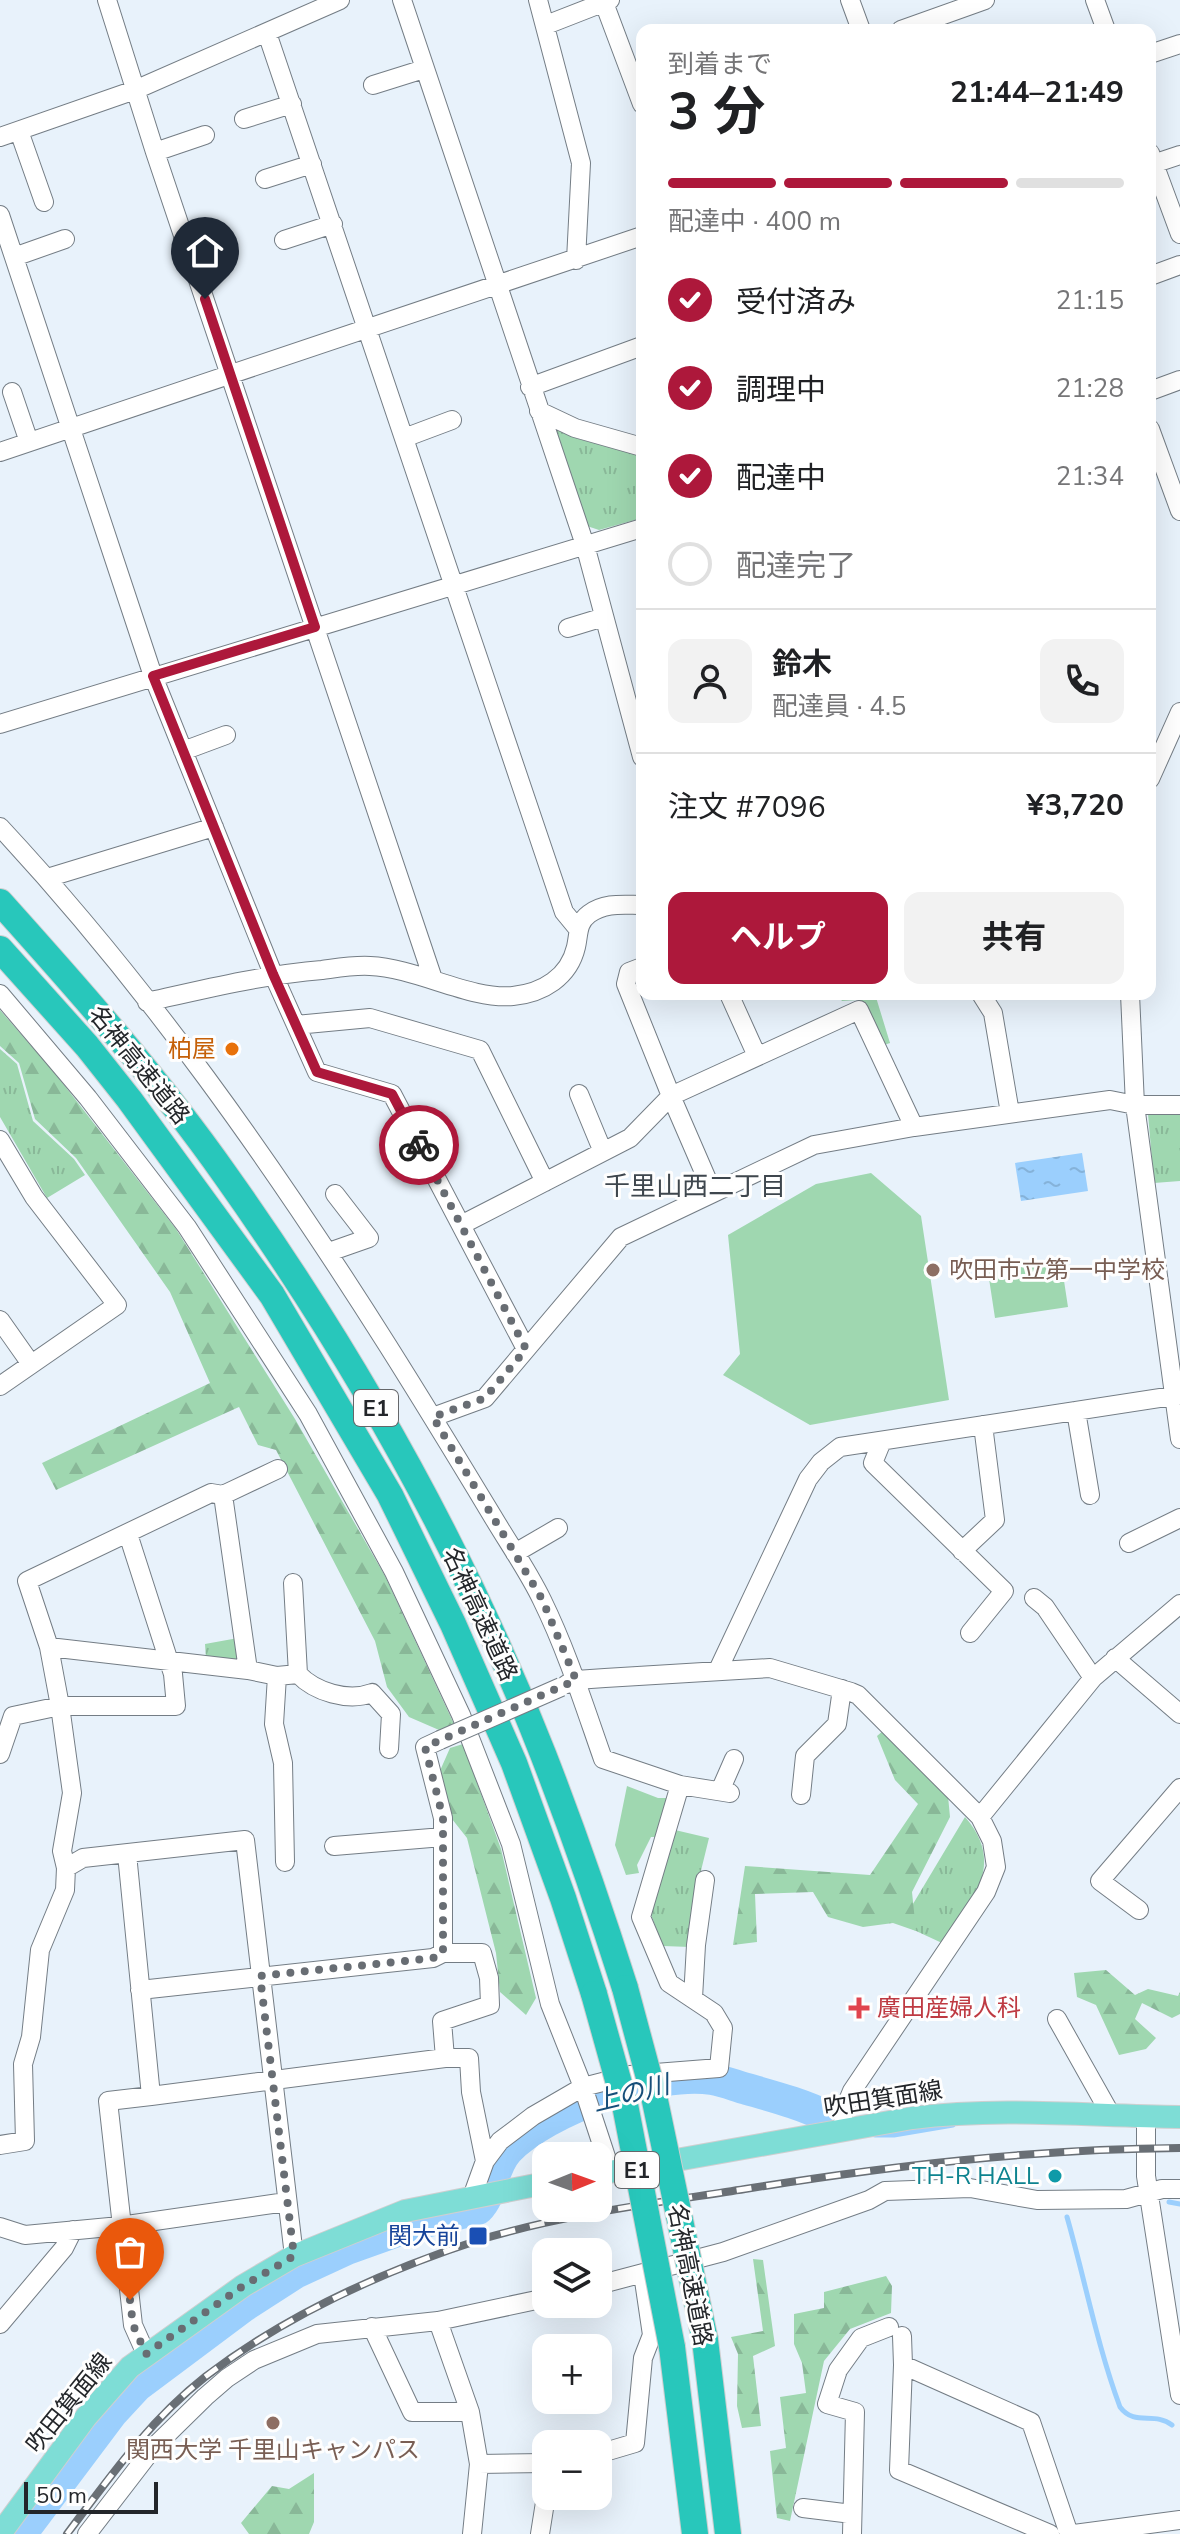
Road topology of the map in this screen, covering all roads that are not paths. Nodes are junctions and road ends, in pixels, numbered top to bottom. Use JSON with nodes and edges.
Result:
{"nodes":[{"id":1,"x":107,"y":0,"type":"edge"},
{"id":2,"x":340,"y":0,"type":"edge"},
{"id":3,"x":402,"y":0,"type":"edge"},
{"id":4,"x":538,"y":0,"type":"edge"},
{"id":5,"x":850,"y":0,"type":"edge"},
{"id":6,"x":985,"y":0,"type":"edge"},
{"id":7,"x":1095,"y":0,"type":"edge"},
{"id":8,"x":606,"y":1,"type":"edge"},
{"id":9,"x":957,"y":5,"type":"edge"},
{"id":10,"x":859,"y":24,"type":"edge"},
{"id":11,"x":914,"y":24,"type":"edge"},
{"id":12,"x":1104,"y":24,"type":"edge"},
{"id":13,"x":546,"y":25,"type":"junction"},
{"id":14,"x":267,"y":33,"type":"junction"},
{"id":15,"x":1180,"y":44,"type":"edge"},
{"id":16,"x":1156,"y":52,"type":"edge"},
{"id":17,"x":424,"y":69,"type":"junction"},
{"id":18,"x":373,"y":85,"type":"dead end"},
{"id":19,"x":636,"y":87,"type":"edge"},
{"id":20,"x":135,"y":90,"type":"junction"},
{"id":21,"x":292,"y":104,"type":"junction"},
{"id":22,"x":244,"y":119,"type":"dead end"},
{"id":23,"x":19,"y":131,"type":"junction"},
{"id":24,"x":205,"y":135,"type":"dead end"},
{"id":25,"x":0,"y":137,"type":"edge"},
{"id":26,"x":155,"y":152,"type":"junction"},
{"id":27,"x":1180,"y":155,"type":"edge"},
{"id":28,"x":1156,"y":160,"type":"edge"},
{"id":29,"x":312,"y":164,"type":"junction"},
{"id":30,"x":1156,"y":174,"type":"edge"},
{"id":31,"x":265,"y":179,"type":"dead end"},
{"id":32,"x":44,"y":202,"type":"dead end"},
{"id":33,"x":0,"y":215,"type":"edge"},
{"id":34,"x":333,"y":224,"type":"junction"},
{"id":35,"x":1180,"y":234,"type":"edge"},
{"id":36,"x":636,"y":238,"type":"edge"},
{"id":37,"x":65,"y":239,"type":"dead end"},
{"id":38,"x":284,"y":240,"type":"dead end"},
{"id":39,"x":14,"y":257,"type":"junction"},
{"id":40,"x":576,"y":260,"type":"junction"},
{"id":41,"x":1180,"y":265,"type":"edge"},
{"id":42,"x":1156,"y":274,"type":"edge"},
{"id":43,"x":496,"y":286,"type":"junction"},
{"id":44,"x":368,"y":329,"type":"junction"},
{"id":45,"x":636,"y":348,"type":"edge"},
{"id":46,"x":231,"y":375,"type":"junction"},
{"id":47,"x":1180,"y":380,"type":"edge"},
{"id":48,"x":530,"y":387,"type":"junction"},
{"id":49,"x":1156,"y":389,"type":"edge"},
{"id":50,"x":12,"y":392,"type":"dead end"},
{"id":51,"x":539,"y":411,"type":"junction"},
{"id":52,"x":452,"y":420,"type":"dead end"},
{"id":53,"x":72,"y":428,"type":"junction"},
{"id":54,"x":404,"y":438,"type":"junction"},
{"id":55,"x":29,"y":442,"type":"junction"},
{"id":56,"x":636,"y":445,"type":"edge"},
{"id":57,"x":1156,"y":445,"type":"edge"},
{"id":58,"x":0,"y":452,"type":"edge"},
{"id":59,"x":1180,"y":511,"type":"edge"},
{"id":60,"x":636,"y":530,"type":"edge"},
{"id":61,"x":585,"y":545,"type":"junction"},
{"id":62,"x":453,"y":586,"type":"junction"},
{"id":63,"x":604,"y":617,"type":"junction"},
{"id":64,"x":315,"y":627,"type":"junction"},
{"id":65,"x":569,"y":628,"type":"dead end"},
{"id":66,"x":153,"y":676,"type":"junction"},
{"id":67,"x":1180,"y":712,"type":"edge"},
{"id":68,"x":0,"y":724,"type":"edge"},
{"id":69,"x":226,"y":735,"type":"dead end"},
{"id":70,"x":636,"y":735,"type":"edge"},
{"id":71,"x":183,"y":751,"type":"junction"},
{"id":72,"x":1156,"y":766,"type":"edge"},
{"id":73,"x":0,"y":827,"type":"edge"},
{"id":74,"x":214,"y":827,"type":"junction"},
{"id":75,"x":47,"y":878,"type":"junction"},
{"id":76,"x":0,"y":902,"type":"edge"},
{"id":77,"x":636,"y":905,"type":"edge"},
{"id":78,"x":578,"y":929,"type":"junction"},
{"id":79,"x":0,"y":949,"type":"edge"},
{"id":80,"x":636,"y":969,"type":"edge"},
{"id":81,"x":273,"y":974,"type":"junction"},
{"id":82,"x":433,"y":979,"type":"junction"},
{"id":83,"x":0,"y":994,"type":"edge"},
{"id":84,"x":732,"y":1000,"type":"edge"},
{"id":85,"x":985,"y":1000,"type":"edge"},
{"id":86,"x":1130,"y":1000,"type":"edge"},
{"id":87,"x":147,"y":1002,"type":"junction"},
{"id":88,"x":296,"y":1025,"type":"junction"},
{"id":89,"x":757,"y":1056,"type":"junction"},
{"id":90,"x":579,"y":1094,"type":"dead end"},
{"id":91,"x":671,"y":1096,"type":"junction"},
{"id":92,"x":1135,"y":1105,"type":"junction"},
{"id":93,"x":1180,"y":1105,"type":"edge"},
{"id":94,"x":1010,"y":1113,"type":"junction"},
{"id":95,"x":914,"y":1127,"type":"junction"},
{"id":96,"x":0,"y":1140,"type":"edge"},
{"id":97,"x":603,"y":1152,"type":"junction"},
{"id":98,"x":545,"y":1182,"type":"junction"},
{"id":99,"x":713,"y":1193,"type":"junction"},
{"id":100,"x":335,"y":1194,"type":"dead end"},
{"id":101,"x":461,"y":1225,"type":"junction"},
{"id":102,"x":329,"y":1252,"type":"junction"},
{"id":103,"x":0,"y":1320,"type":"edge"},
{"id":104,"x":526,"y":1349,"type":"junction"},
{"id":105,"x":31,"y":1364,"type":"junction"},
{"id":106,"x":0,"y":1386,"type":"edge"},
{"id":107,"x":1177,"y":1395,"type":"edge"},
{"id":108,"x":1076,"y":1411,"type":"junction"},
{"id":109,"x":433,"y":1417,"type":"junction"},
{"id":110,"x":983,"y":1425,"type":"junction"},
{"id":111,"x":1180,"y":1439,"type":"edge"},
{"id":112,"x":882,"y":1441,"type":"junction"},
{"id":113,"x":278,"y":1469,"type":"dead end"},
{"id":114,"x":223,"y":1495,"type":"junction"},
{"id":115,"x":1090,"y":1495,"type":"dead end"},
{"id":116,"x":1180,"y":1518,"type":"edge"},
{"id":117,"x":558,"y":1528,"type":"dead end"},
{"id":118,"x":128,"y":1534,"type":"junction"},
{"id":119,"x":1129,"y":1543,"type":"dead end"},
{"id":120,"x":962,"y":1551,"type":"junction"},
{"id":121,"x":515,"y":1553,"type":"junction"},
{"id":122,"x":293,"y":1583,"type":"dead end"},
{"id":123,"x":1044,"y":1601,"type":"dead end"},
{"id":124,"x":1180,"y":1604,"type":"edge"},
{"id":125,"x":970,"y":1633,"type":"dead end"},
{"id":126,"x":49,"y":1647,"type":"junction"},
{"id":127,"x":1115,"y":1658,"type":"junction"},
{"id":128,"x":170,"y":1662,"type":"junction"},
{"id":129,"x":248,"y":1670,"type":"junction"},
{"id":130,"x":718,"y":1670,"type":"junction"},
{"id":131,"x":298,"y":1674,"type":"junction"},
{"id":132,"x":277,"y":1676,"type":"junction"},
{"id":133,"x":1093,"y":1678,"type":"junction"},
{"id":134,"x":569,"y":1684,"type":"junction"},
{"id":135,"x":842,"y":1689,"type":"junction"},
{"id":136,"x":60,"y":1706,"type":"junction"},
{"id":137,"x":1180,"y":1714,"type":"edge"},
{"id":138,"x":385,"y":1740,"type":"dead end"},
{"id":139,"x":0,"y":1754,"type":"edge"},
{"id":140,"x":734,"y":1759,"type":"dead end"},
{"id":141,"x":680,"y":1785,"type":"junction"},
{"id":142,"x":1180,"y":1788,"type":"edge"},
{"id":143,"x":801,"y":1795,"type":"dead end"},
{"id":144,"x":980,"y":1817,"type":"junction"},
{"id":145,"x":443,"y":1837,"type":"junction"},
{"id":146,"x":334,"y":1846,"type":"dead end"},
{"id":147,"x":127,"y":1854,"type":"junction"},
{"id":148,"x":285,"y":1862,"type":"dead end"},
{"id":149,"x":66,"y":1868,"type":"junction"},
{"id":150,"x":705,"y":1880,"type":"dead end"},
{"id":151,"x":1139,"y":1910,"type":"dead end"},
{"id":152,"x":443,"y":1953,"type":"junction"},
{"id":153,"x":260,"y":1976,"type":"junction"},
{"id":154,"x":140,"y":1990,"type":"junction"},
{"id":155,"x":693,"y":1998,"type":"junction"},
{"id":156,"x":1057,"y":2019,"type":"dead end"},
{"id":157,"x":445,"y":2058,"type":"junction"},
{"id":158,"x":272,"y":2082,"type":"junction"},
{"id":159,"x":151,"y":2096,"type":"junction"},
{"id":160,"x":586,"y":2098,"type":"junction"},
{"id":161,"x":1111,"y":2115,"type":"junction"},
{"id":162,"x":1146,"y":2116,"type":"junction"},
{"id":163,"x":1180,"y":2117,"type":"edge"},
{"id":164,"x":844,"y":2131,"type":"junction"},
{"id":165,"x":597,"y":2142,"type":"edge"},
{"id":166,"x":0,"y":2145,"type":"edge"},
{"id":167,"x":485,"y":2161,"type":"junction"},
{"id":168,"x":612,"y":2172,"type":"edge"},
{"id":169,"x":532,"y":2186,"type":"edge"},
{"id":170,"x":1180,"y":2189,"type":"edge"},
{"id":171,"x":1149,"y":2193,"type":"junction"},
{"id":172,"x":481,"y":2195,"type":"junction"},
{"id":173,"x":286,"y":2202,"type":"junction"},
{"id":174,"x":120,"y":2226,"type":"junction"},
{"id":175,"x":0,"y":2227,"type":"edge"},
{"id":176,"x":73,"y":2230,"type":"junction"},
{"id":177,"x":294,"y":2256,"type":"junction"},
{"id":178,"x":643,"y":2274,"type":"junction"},
{"id":179,"x":612,"y":2282,"type":"edge"},
{"id":180,"x":532,"y":2301,"type":"edge"},
{"id":181,"x":438,"y":2321,"type":"junction"},
{"id":182,"x":0,"y":2324,"type":"edge"},
{"id":183,"x":372,"y":2327,"type":"junction"},
{"id":184,"x":146,"y":2354,"type":"junction"},
{"id":185,"x":903,"y":2365,"type":"junction"},
{"id":186,"x":1180,"y":2395,"type":"edge"},
{"id":187,"x":470,"y":2412,"type":"junction"},
{"id":188,"x":612,"y":2450,"type":"edge"},
{"id":189,"x":532,"y":2463,"type":"edge"},
{"id":190,"x":479,"y":2464,"type":"junction"},
{"id":191,"x":803,"y":2508,"type":"dead end"},
{"id":192,"x":544,"y":2510,"type":"edge"},
{"id":193,"x":852,"y":2514,"type":"junction"},
{"id":194,"x":1180,"y":2520,"type":"edge"},
{"id":195,"x":0,"y":2534,"type":"edge"},
{"id":196,"x":87,"y":2534,"type":"edge"},
{"id":197,"x":472,"y":2534,"type":"edge"},
{"id":198,"x":540,"y":2534,"type":"edge"},
{"id":199,"x":695,"y":2534,"type":"edge"},
{"id":200,"x":728,"y":2534,"type":"edge"},
{"id":201,"x":852,"y":2534,"type":"edge"},
{"id":202,"x":1050,"y":2534,"type":"edge"},
{"id":203,"x":1072,"y":2534,"type":"edge"}],
"edges":[{"from":1,"to":20,"type":"street"},
{"from":2,"to":14,"type":"street"},
{"from":3,"to":17,"type":"street"},
{"from":4,"to":13,"type":"street"},
{"from":5,"to":10,"type":"street"},
{"from":6,"to":9,"type":"street"},
{"from":7,"to":12,"type":"street"},
{"from":8,"to":13,"type":"street"},
{"from":8,"to":19,"type":"street"},
{"from":9,"to":11,"type":"street"},
{"from":13,"to":40,"type":"street"},
{"from":14,"to":20,"type":"street"},
{"from":14,"to":21,"type":"street"},
{"from":15,"to":16,"type":"street"},
{"from":17,"to":18,"type":"street"},
{"from":17,"to":43,"type":"street"},
{"from":20,"to":23,"type":"street"},
{"from":20,"to":26,"type":"street"},
{"from":21,"to":22,"type":"street"},
{"from":21,"to":29,"type":"street"},
{"from":23,"to":25,"type":"street"},
{"from":23,"to":32,"type":"street"},
{"from":24,"to":26,"type":"street"},
{"from":26,"to":46,"type":"street"},
{"from":27,"to":28,"type":"street"},
{"from":29,"to":31,"type":"street"},
{"from":29,"to":34,"type":"street"},
{"from":30,"to":35,"type":"street"},
{"from":33,"to":39,"type":"street"},
{"from":34,"to":38,"type":"street"},
{"from":34,"to":44,"type":"street"},
{"from":36,"to":40,"type":"street"},
{"from":37,"to":39,"type":"street"},
{"from":39,"to":53,"type":"street"},
{"from":40,"to":43,"type":"street"},
{"from":41,"to":42,"type":"street"},
{"from":43,"to":44,"type":"street"},
{"from":43,"to":48,"type":"street"},
{"from":44,"to":46,"type":"street"},
{"from":44,"to":54,"type":"street"},
{"from":45,"to":48,"type":"street"},
{"from":46,"to":53,"type":"street"},
{"from":46,"to":64,"type":"street"},
{"from":47,"to":49,"type":"street"},
{"from":48,"to":51,"type":"street"},
{"from":50,"to":55,"type":"street"},
{"from":51,"to":56,"type":"street"},
{"from":51,"to":61,"type":"street"},
{"from":52,"to":54,"type":"street"},
{"from":53,"to":55,"type":"street"},
{"from":53,"to":66,"type":"street"},
{"from":54,"to":62,"type":"street"},
{"from":55,"to":58,"type":"street"},
{"from":57,"to":59,"type":"street"},
{"from":60,"to":61,"type":"street"},
{"from":61,"to":62,"type":"street"},
{"from":61,"to":63,"type":"street"},
{"from":62,"to":64,"type":"street"},
{"from":62,"to":78,"type":"street"},
{"from":63,"to":65,"type":"street"},
{"from":63,"to":70,"type":"street"},
{"from":64,"to":66,"type":"street"},
{"from":64,"to":82,"type":"street"},
{"from":66,"to":68,"type":"street"},
{"from":66,"to":71,"type":"street"},
{"from":67,"to":72,"type":"street"},
{"from":69,"to":71,"type":"street"},
{"from":71,"to":74,"type":"street"},
{"from":73,"to":75,"type":"street"},
{"from":74,"to":75,"type":"street"},
{"from":74,"to":81,"type":"street"},
{"from":75,"to":87,"type":"street"},
{"from":76,"to":200,"type":"highway","name":"名神高速道路","number":"E1","bridge":true},
{"from":77,"to":78,"type":"street"},
{"from":78,"to":82,"type":"street"},
{"from":79,"to":199,"type":"highway","name":"名神高速道路","number":"E1","bridge":true},
{"from":80,"to":91,"type":"street"},
{"from":81,"to":82,"type":"street"},
{"from":81,"to":87,"type":"street"},
{"from":81,"to":88,"type":"street"},
{"from":83,"to":160,"type":"street"},
{"from":84,"to":89,"type":"street"},
{"from":85,"to":94,"type":"street"},
{"from":86,"to":92,"type":"street"},
{"from":87,"to":102,"type":"street"},
{"from":88,"to":98,"type":"street"},
{"from":88,"to":101,"type":"street"},
{"from":89,"to":91,"type":"street"},
{"from":89,"to":95,"type":"street"},
{"from":90,"to":97,"type":"street"},
{"from":91,"to":97,"type":"street"},
{"from":91,"to":99,"type":"street"},
{"from":92,"to":93,"type":"street"},
{"from":92,"to":94,"type":"street"},
{"from":92,"to":107,"type":"street"},
{"from":94,"to":95,"type":"street"},
{"from":95,"to":99,"type":"street"},
{"from":96,"to":105,"type":"street"},
{"from":97,"to":98,"type":"street"},
{"from":98,"to":101,"type":"street"},
{"from":99,"to":104,"type":"street"},
{"from":100,"to":102,"type":"street"},
{"from":101,"to":104,"type":"street"},
{"from":102,"to":109,"type":"street"},
{"from":103,"to":105,"type":"street"},
{"from":104,"to":109,"type":"street"},
{"from":105,"to":106,"type":"street"},
{"from":107,"to":108,"type":"street"},
{"from":107,"to":111,"type":"street"},
{"from":108,"to":110,"type":"street"},
{"from":108,"to":115,"type":"street"},
{"from":109,"to":121,"type":"street"},
{"from":110,"to":112,"type":"street"},
{"from":110,"to":120,"type":"street"},
{"from":112,"to":120,"type":"street"},
{"from":112,"to":130,"type":"street"},
{"from":113,"to":114,"type":"street"},
{"from":114,"to":118,"type":"street"},
{"from":114,"to":129,"type":"street"},
{"from":116,"to":119,"type":"street"},
{"from":117,"to":121,"type":"street"},
{"from":118,"to":126,"type":"street"},
{"from":118,"to":128,"type":"street"},
{"from":120,"to":125,"type":"street"},
{"from":121,"to":134,"type":"street"},
{"from":122,"to":131,"type":"street"},
{"from":123,"to":133,"type":"street"},
{"from":124,"to":127,"type":"street"},
{"from":126,"to":128,"type":"street"},
{"from":126,"to":136,"type":"street"},
{"from":127,"to":133,"type":"street"},
{"from":127,"to":137,"type":"street"},
{"from":128,"to":129,"type":"street"},
{"from":128,"to":136,"type":"street"},
{"from":129,"to":132,"type":"street"},
{"from":130,"to":134,"type":"street"},
{"from":130,"to":135,"type":"street"},
{"from":131,"to":132,"type":"street"},
{"from":131,"to":138,"type":"street"},
{"from":132,"to":148,"type":"street"},
{"from":133,"to":144,"type":"street"},
{"from":134,"to":141,"type":"street"},
{"from":134,"to":145,"type":"street","bridge":true},
{"from":135,"to":143,"type":"street"},
{"from":135,"to":144,"type":"street"},
{"from":136,"to":139,"type":"street"},
{"from":136,"to":149,"type":"street"},
{"from":140,"to":141,"type":"street"},
{"from":141,"to":155,"type":"street"},
{"from":142,"to":151,"type":"street"},
{"from":144,"to":164,"type":"street"},
{"from":145,"to":146,"type":"street"},
{"from":145,"to":152,"type":"street"},
{"from":147,"to":149,"type":"street"},
{"from":147,"to":153,"type":"street"},
{"from":147,"to":154,"type":"street"},
{"from":149,"to":166,"type":"street"},
{"from":150,"to":155,"type":"street"},
{"from":152,"to":153,"type":"street"},
{"from":152,"to":157,"type":"street"},
{"from":153,"to":154,"type":"street"},
{"from":153,"to":158,"type":"street"},
{"from":154,"to":159,"type":"street"},
{"from":155,"to":160,"type":"street"},
{"from":156,"to":161,"type":"street"},
{"from":157,"to":158,"type":"street"},
{"from":157,"to":167,"type":"street"},
{"from":158,"to":159,"type":"street"},
{"from":158,"to":173,"type":"street"},
{"from":159,"to":174,"type":"street"},
{"from":160,"to":165,"type":"street"},
{"from":160,"to":167,"type":"street"},
{"from":161,"to":162,"type":"main road","name":"吹田箕面線"},
{"from":161,"to":164,"type":"main road","name":"吹田箕面線"},
{"from":162,"to":163,"type":"main road","name":"吹田箕面線"},
{"from":162,"to":171,"type":"street"},
{"from":164,"to":168,"type":"main road","name":"吹田箕面線"},
{"from":167,"to":172,"type":"street"},
{"from":169,"to":172,"type":"main road","name":"吹田箕面線"},
{"from":170,"to":171,"type":"street"},
{"from":171,"to":178,"type":"street"},
{"from":171,"to":186,"type":"street"},
{"from":172,"to":177,"type":"main road","name":"吹田箕面線"},
{"from":173,"to":174,"type":"street"},
{"from":173,"to":177,"type":"street"},
{"from":174,"to":176,"type":"street"},
{"from":174,"to":184,"type":"street"},
{"from":175,"to":176,"type":"street"},
{"from":176,"to":182,"type":"street"},
{"from":177,"to":184,"type":"main road","name":"吹田箕面線"},
{"from":178,"to":179,"type":"street"},
{"from":178,"to":188,"type":"street"},
{"from":180,"to":181,"type":"street"},
{"from":181,"to":183,"type":"street"},
{"from":181,"to":187,"type":"street"},
{"from":183,"to":187,"type":"street"},
{"from":183,"to":196,"type":"street"},
{"from":184,"to":195,"type":"main road","name":"吹田箕面線"},
{"from":185,"to":193,"type":"street"},
{"from":185,"to":202,"type":"street"},
{"from":185,"to":203,"type":"street"},
{"from":187,"to":190,"type":"street"},
{"from":189,"to":190,"type":"street"},
{"from":190,"to":197,"type":"street"},
{"from":191,"to":193,"type":"street"},
{"from":192,"to":198,"type":"street"},
{"from":193,"to":201,"type":"street"},
{"from":194,"to":203,"type":"street"}]}
